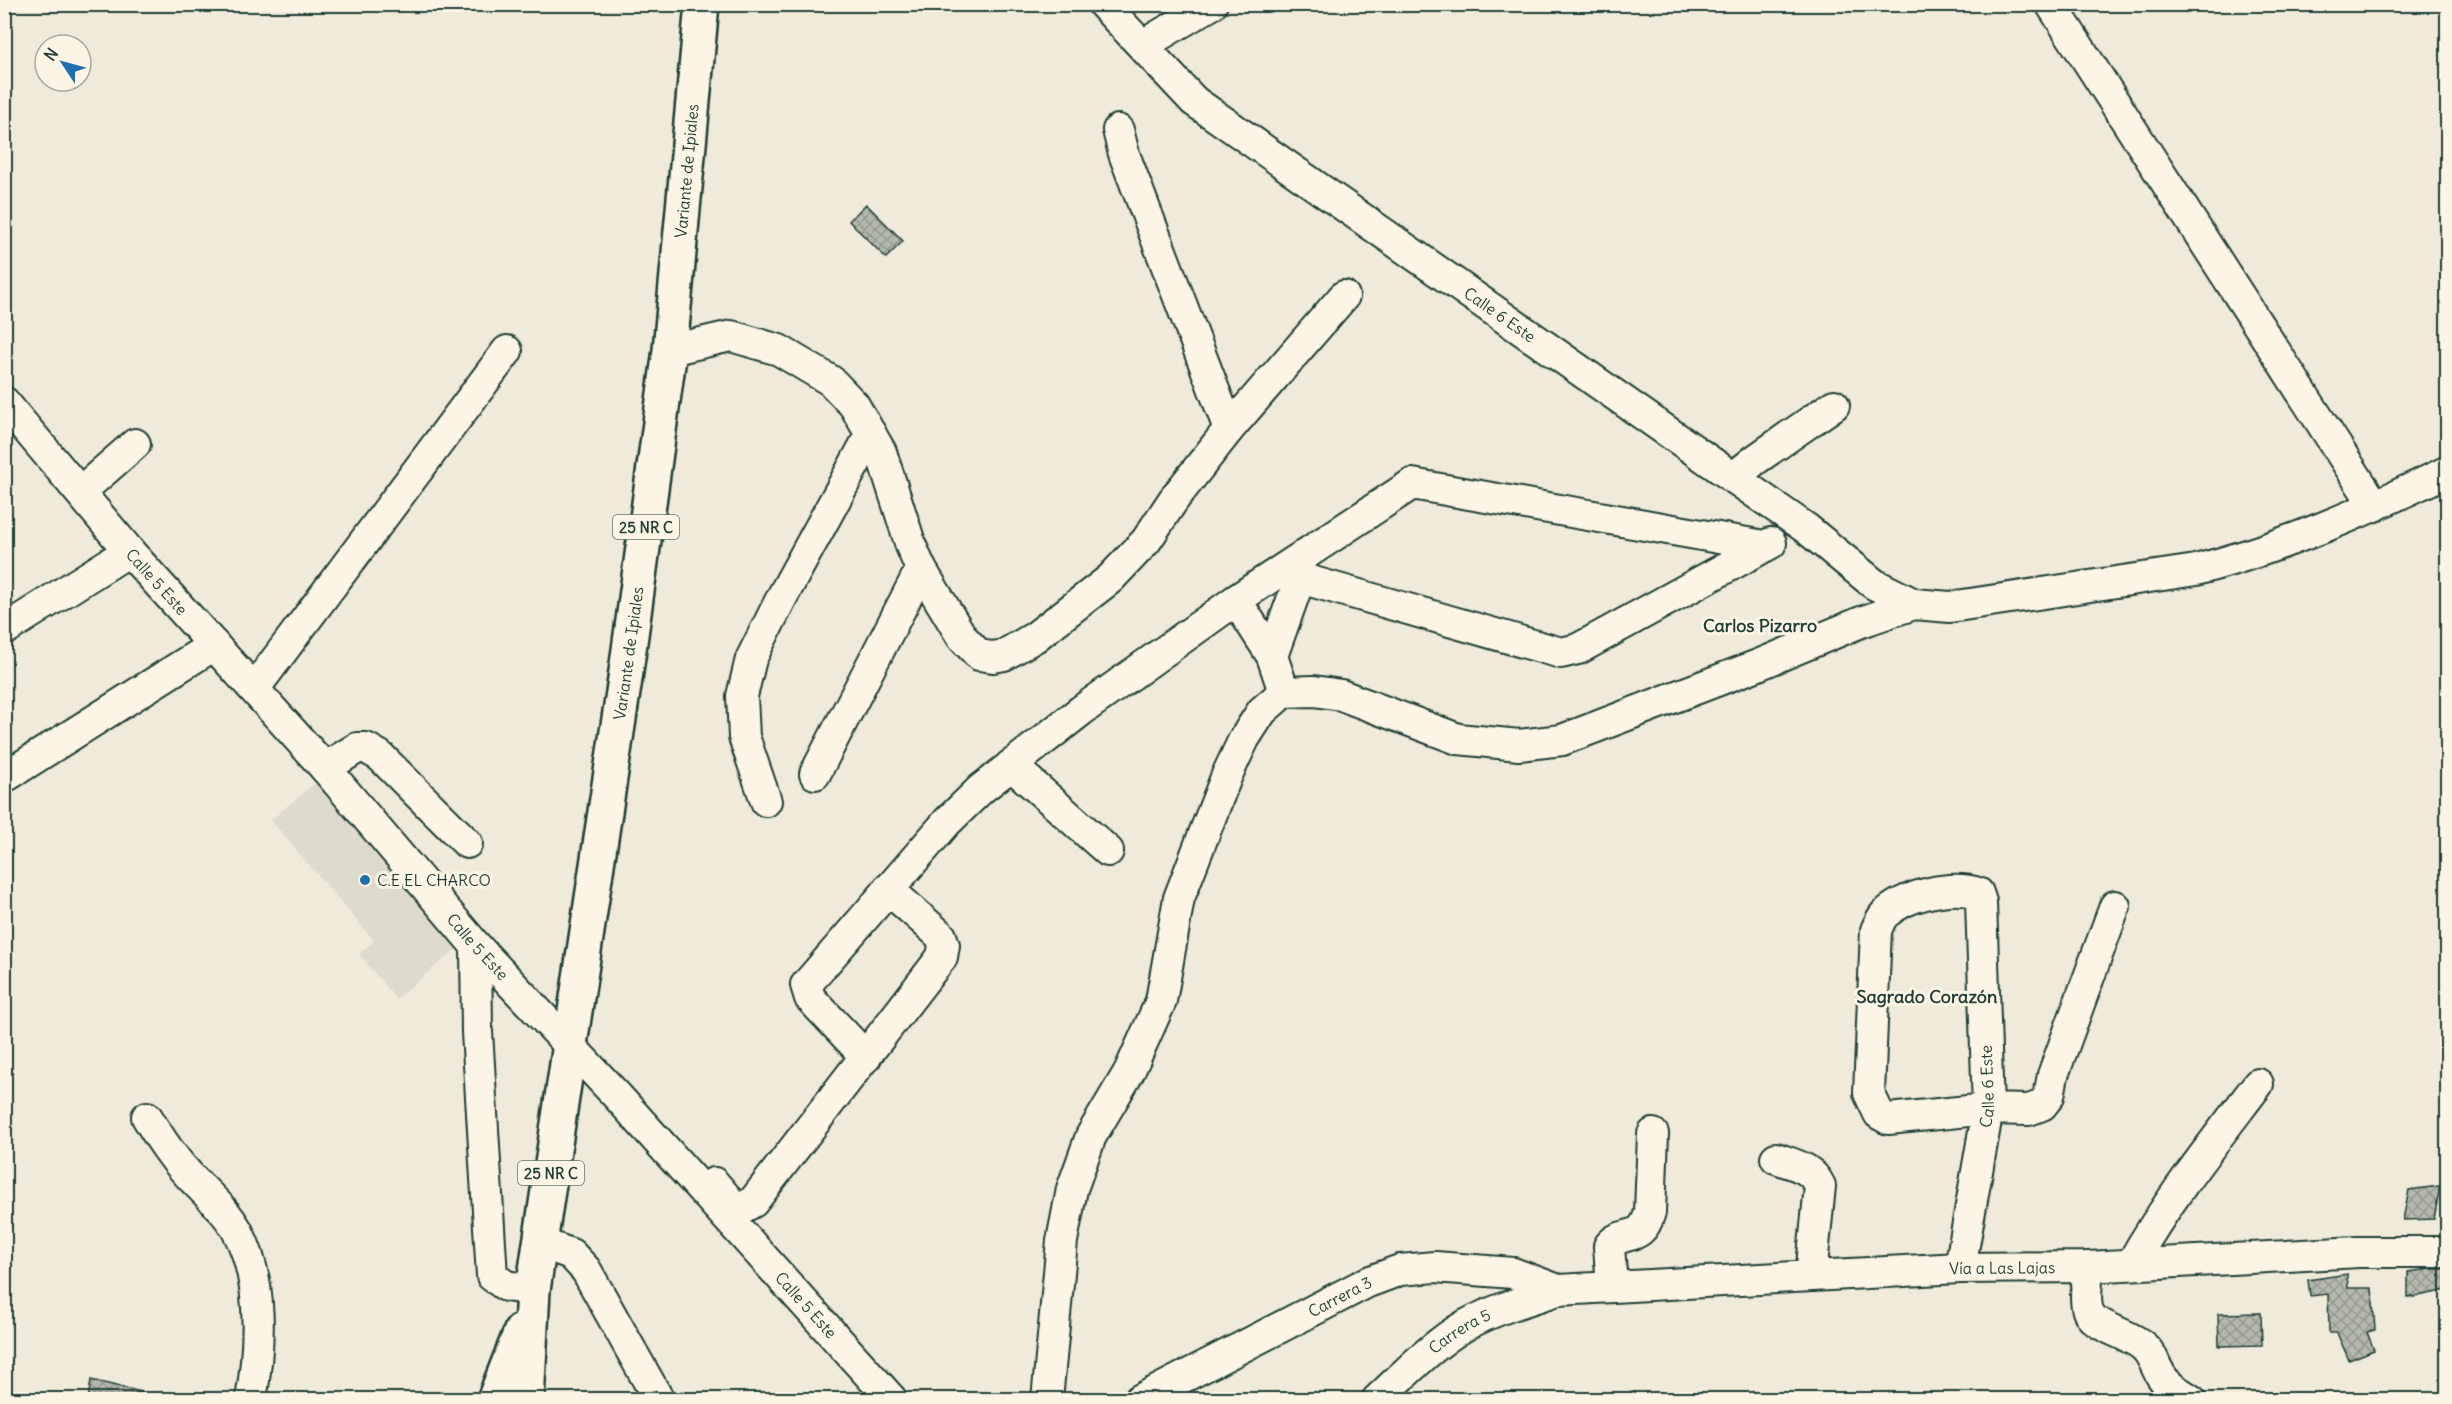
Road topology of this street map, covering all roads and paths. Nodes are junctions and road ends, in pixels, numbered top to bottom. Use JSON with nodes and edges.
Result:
{"nodes":[{"id":1,"x":702,"y":4,"type":"edge"},
{"id":2,"x":1103,"y":4,"type":"edge"},
{"id":3,"x":1212,"y":4,"type":"edge"},
{"id":4,"x":2051,"y":4,"type":"edge"},
{"id":5,"x":1143,"y":45,"type":"junction"},
{"id":6,"x":1118,"y":130,"type":"dead end"},
{"id":7,"x":1344,"y":296,"type":"dead end"},
{"id":8,"x":670,"y":350,"type":"junction"},
{"id":9,"x":507,"y":351,"type":"dead end"},
{"id":10,"x":4,"y":402,"type":"edge"},
{"id":11,"x":1834,"y":405,"type":"dead end"},
{"id":12,"x":1229,"y":429,"type":"junction"},
{"id":13,"x":871,"y":434,"type":"junction"},
{"id":14,"x":135,"y":444,"type":"dead end"},
{"id":15,"x":2448,"y":471,"type":"edge"},
{"id":16,"x":1734,"y":478,"type":"junction"},
{"id":17,"x":80,"y":492,"type":"junction"},
{"id":18,"x":2376,"y":506,"type":"junction"},
{"id":19,"x":1807,"y":530,"type":"junction"},
{"id":20,"x":1764,"y":546,"type":"junction"},
{"id":21,"x":129,"y":550,"type":"junction"},
{"id":22,"x":921,"y":568,"type":"junction"},
{"id":23,"x":1290,"y":575,"type":"junction"},
{"id":24,"x":1236,"y":600,"type":"junction"},
{"id":25,"x":1914,"y":604,"type":"junction"},
{"id":26,"x":4,"y":630,"type":"edge"},
{"id":27,"x":214,"y":645,"type":"junction"},
{"id":28,"x":1272,"y":656,"type":"junction"},
{"id":29,"x":254,"y":689,"type":"junction"},
{"id":30,"x":1284,"y":692,"type":"junction"},
{"id":31,"x":1011,"y":765,"type":"junction"},
{"id":32,"x":325,"y":768,"type":"junction"},
{"id":33,"x":815,"y":774,"type":"dead end"},
{"id":34,"x":8,"y":775,"type":"dead end"},
{"id":35,"x":766,"y":801,"type":"dead end"},
{"id":36,"x":467,"y":843,"type":"dead end"},
{"id":37,"x":1108,"y":850,"type":"dead end"},
{"id":38,"x":888,"y":889,"type":"junction"},
{"id":39,"x":2115,"y":906,"type":"dead end"},
{"id":40,"x":476,"y":946,"type":"junction"},
{"id":41,"x":569,"y":1047,"type":"junction"},
{"id":42,"x":866,"y":1057,"type":"junction"},
{"id":43,"x":2258,"y":1084,"type":"dead end"},
{"id":44,"x":619,"y":1098,"type":"junction"},
{"id":45,"x":1988,"y":1109,"type":"junction"},
{"id":46,"x":147,"y":1117,"type":"dead end"},
{"id":47,"x":1653,"y":1134,"type":"dead end"},
{"id":48,"x":1776,"y":1158,"type":"dead end"},
{"id":49,"x":541,"y":1243,"type":"junction"},
{"id":50,"x":2448,"y":1252,"type":"edge"},
{"id":51,"x":2132,"y":1263,"type":"junction"},
{"id":52,"x":2088,"y":1267,"type":"junction"},
{"id":53,"x":1960,"y":1268,"type":"junction"},
{"id":54,"x":1811,"y":1276,"type":"junction"},
{"id":55,"x":1612,"y":1287,"type":"junction"},
{"id":56,"x":1558,"y":1290,"type":"junction"},
{"id":57,"x":533,"y":1294,"type":"junction"},
{"id":58,"x":251,"y":1400,"type":"edge"},
{"id":59,"x":494,"y":1400,"type":"edge"},
{"id":60,"x":527,"y":1400,"type":"edge"},
{"id":61,"x":659,"y":1400,"type":"edge"},
{"id":62,"x":892,"y":1400,"type":"edge"},
{"id":63,"x":1047,"y":1400,"type":"edge"},
{"id":64,"x":1139,"y":1400,"type":"edge"},
{"id":65,"x":1377,"y":1400,"type":"edge"},
{"id":66,"x":2191,"y":1400,"type":"edge"}],
"edges":[{"from":1,"to":8,"type":"highway","name":"Variante de Ipiales","number":"25 NR C"},
{"from":2,"to":5,"type":"street","name":"Calle 6 Este"},
{"from":3,"to":5,"type":"street"},
{"from":4,"to":18,"type":"street"},
{"from":5,"to":16,"type":"street","name":"Calle 6 Este"},
{"from":6,"to":12,"type":"street"},
{"from":7,"to":12,"type":"street"},
{"from":8,"to":13,"type":"street"},
{"from":8,"to":41,"type":"highway","name":"Variante de Ipiales","number":"25 NR C"},
{"from":9,"to":29,"type":"street"},
{"from":10,"to":17,"type":"street","name":"Calle 5 Este"},
{"from":11,"to":16,"type":"street"},
{"from":12,"to":22,"type":"street"},
{"from":13,"to":22,"type":"street"},
{"from":13,"to":35,"type":"street"},
{"from":14,"to":17,"type":"street"},
{"from":15,"to":18,"type":"street"},
{"from":16,"to":19,"type":"street","name":"Calle 6 Este"},
{"from":17,"to":21,"type":"street","name":"Calle 5 Este"},
{"from":18,"to":25,"type":"street"},
{"from":19,"to":20,"type":"street"},
{"from":19,"to":25,"type":"street","name":"Calle 6 Este"},
{"from":20,"to":23,"type":"street"},
{"from":20,"to":23,"type":"street"},
{"from":21,"to":26,"type":"street"},
{"from":21,"to":27,"type":"street","name":"Calle 5 Este"},
{"from":22,"to":33,"type":"street"},
{"from":23,"to":24,"type":"street"},
{"from":23,"to":28,"type":"street"},
{"from":24,"to":28,"type":"street"},
{"from":24,"to":31,"type":"street"},
{"from":25,"to":30,"type":"street"},
{"from":27,"to":29,"type":"street","name":"Calle 5 Este"},
{"from":27,"to":34,"type":"street"},
{"from":28,"to":30,"type":"street"},
{"from":29,"to":32,"type":"street","name":"Calle 5 Este"},
{"from":30,"to":63,"type":"street"},
{"from":31,"to":37,"type":"street"},
{"from":31,"to":38,"type":"street"},
{"from":32,"to":36,"type":"street"},
{"from":32,"to":40,"type":"street","name":"Calle 5 Este"},
{"from":38,"to":42,"type":"street"},
{"from":38,"to":42,"type":"street"},
{"from":39,"to":45,"type":"street"},
{"from":40,"to":41,"type":"street","name":"Calle 5 Este"},
{"from":40,"to":57,"type":"street"},
{"from":41,"to":44,"type":"street","name":"Calle 5 Este"},
{"from":41,"to":49,"type":"highway","name":"Variante de Ipiales","number":"25 NR C"},
{"from":42,"to":44,"type":"street"},
{"from":43,"to":51,"type":"street"},
{"from":44,"to":62,"type":"street","name":"Calle 5 Este"},
{"from":45,"to":45,"type":"street","name":"Calle 6 Este"},
{"from":45,"to":53,"type":"street","name":"Calle 6 Este"},
{"from":46,"to":58,"type":"street"},
{"from":47,"to":55,"type":"street"},
{"from":48,"to":54,"type":"street"},
{"from":49,"to":57,"type":"highway","name":"Variante de Ipiales","number":"25 NR C"},
{"from":49,"to":61,"type":"street"},
{"from":50,"to":51,"type":"street","name":"Vía a Las Lajas"},
{"from":51,"to":52,"type":"street","name":"Vía a Las Lajas"},
{"from":52,"to":53,"type":"street","name":"Vía a Las Lajas"},
{"from":52,"to":66,"type":"street"},
{"from":53,"to":54,"type":"street","name":"Vía a Las Lajas"},
{"from":54,"to":55,"type":"street","name":"Vía a Las Lajas"},
{"from":55,"to":56,"type":"street","name":"Vía a Las Lajas"},
{"from":56,"to":64,"type":"street","name":"Carrera 3"},
{"from":56,"to":65,"type":"street","name":"Carrera 5"},
{"from":57,"to":59,"type":"highway","name":"Variante de Ipiales","number":"25 NR C"},
{"from":57,"to":60,"type":"highway","name":"Variante de Ipiales","number":"25 NR C"}]}
